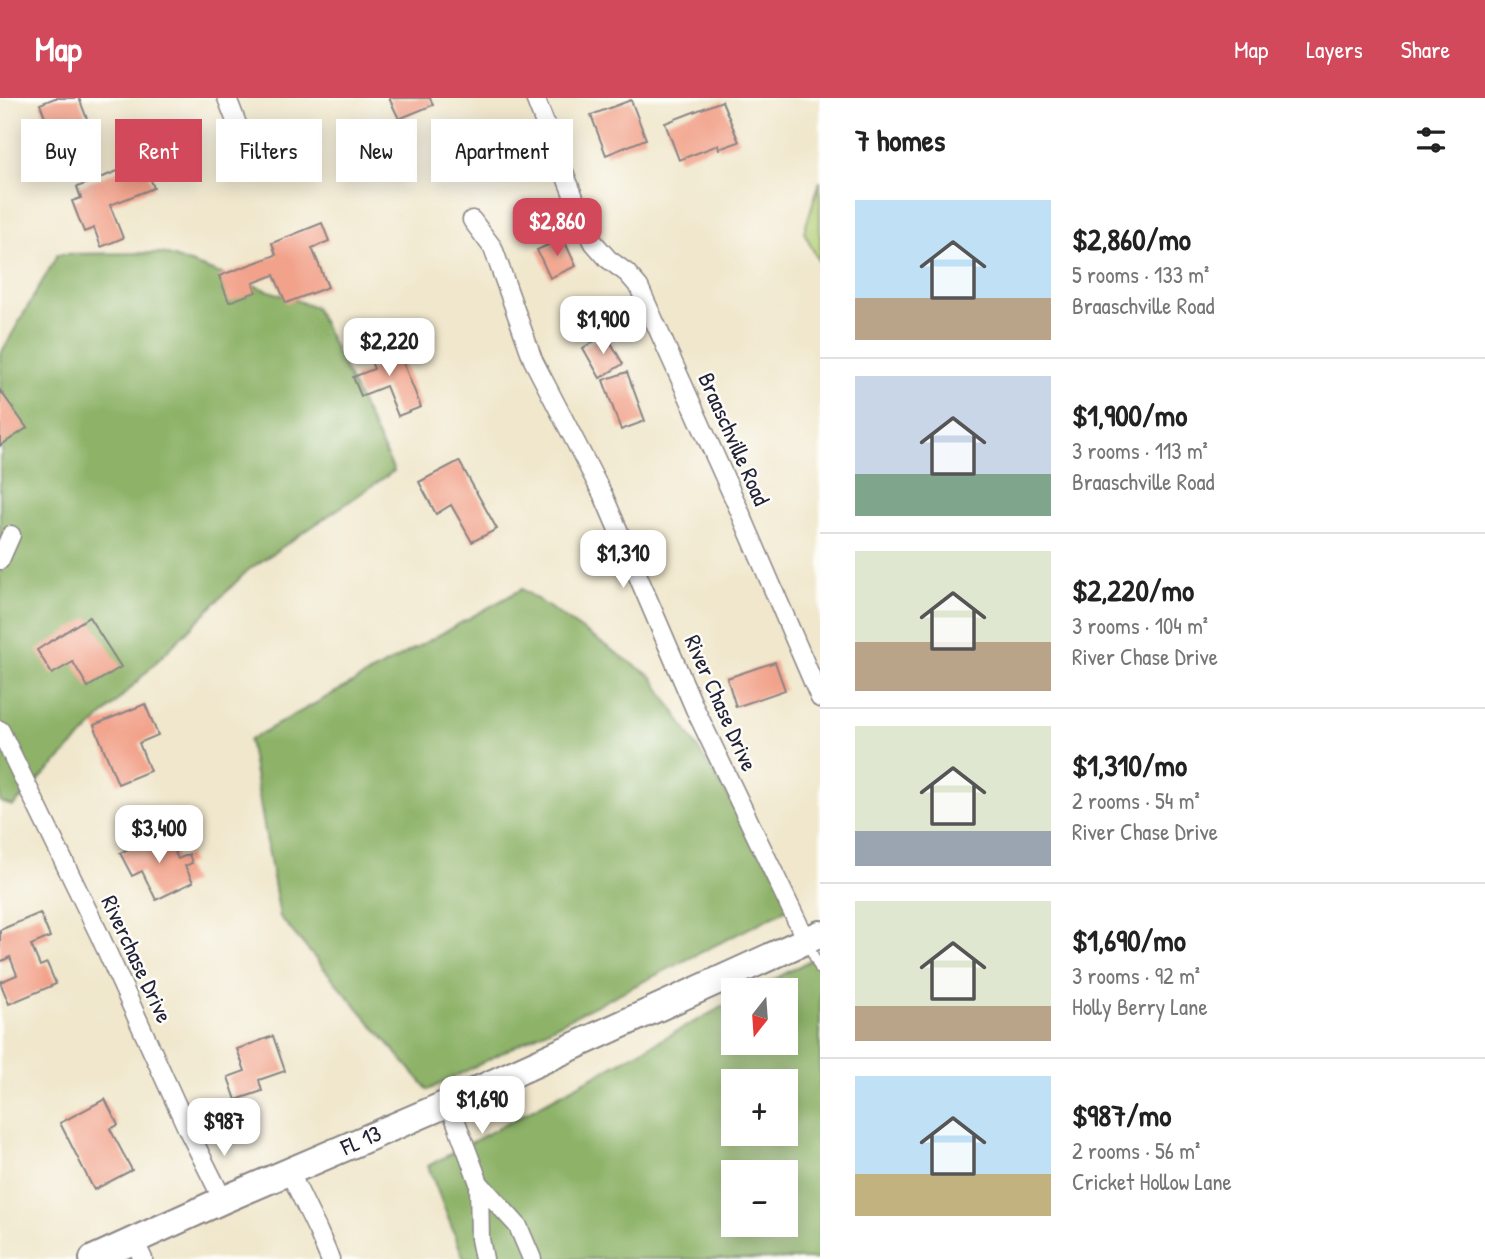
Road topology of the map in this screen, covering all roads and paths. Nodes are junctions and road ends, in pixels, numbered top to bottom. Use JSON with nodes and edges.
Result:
{"nodes":[{"id":1,"x":227,"y":98,"type":"edge"},
{"id":2,"x":535,"y":98,"type":"edge"},
{"id":3,"x":235,"y":119,"type":"edge"},
{"id":4,"x":472,"y":220,"type":"dead end"},
{"id":5,"x":11,"y":535,"type":"dead end"},
{"id":6,"x":0,"y":560,"type":"edge"},
{"id":7,"x":820,"y":698,"type":"edge"},
{"id":8,"x":0,"y":730,"type":"edge"},
{"id":9,"x":813,"y":937,"type":"edge"},
{"id":10,"x":820,"y":969,"type":"edge"},
{"id":11,"x":449,"y":1102,"type":"junction"},
{"id":12,"x":289,"y":1171,"type":"junction"},
{"id":13,"x":479,"y":1183,"type":"junction"},
{"id":14,"x":223,"y":1200,"type":"junction"},
{"id":15,"x":138,"y":1250,"type":"edge"},
{"id":16,"x":93,"y":1259,"type":"edge"},
{"id":17,"x":330,"y":1259,"type":"edge"},
{"id":18,"x":484,"y":1259,"type":"edge"},
{"id":19,"x":533,"y":1259,"type":"edge"}],
"edges":[{"from":1,"to":3,"type":"street"},
{"from":2,"to":7,"type":"street","name":"Braaschville Road"},
{"from":4,"to":9,"type":"street","name":"River Chase Drive"},
{"from":5,"to":6,"type":"street"},
{"from":8,"to":14,"type":"street","name":"Riverchase Drive"},
{"from":9,"to":10,"type":"lane"},
{"from":9,"to":11,"type":"main road","name":"FL 13"},
{"from":11,"to":12,"type":"main road","name":"FL 13"},
{"from":11,"to":13,"type":"street"},
{"from":12,"to":14,"type":"main road","name":"FL 13"},
{"from":12,"to":17,"type":"street"},
{"from":13,"to":18,"type":"street"},
{"from":13,"to":19,"type":"street"},
{"from":14,"to":15,"type":"main road","name":"FL 13"},
{"from":15,"to":16,"type":"main road","name":"FL 13"}]}
